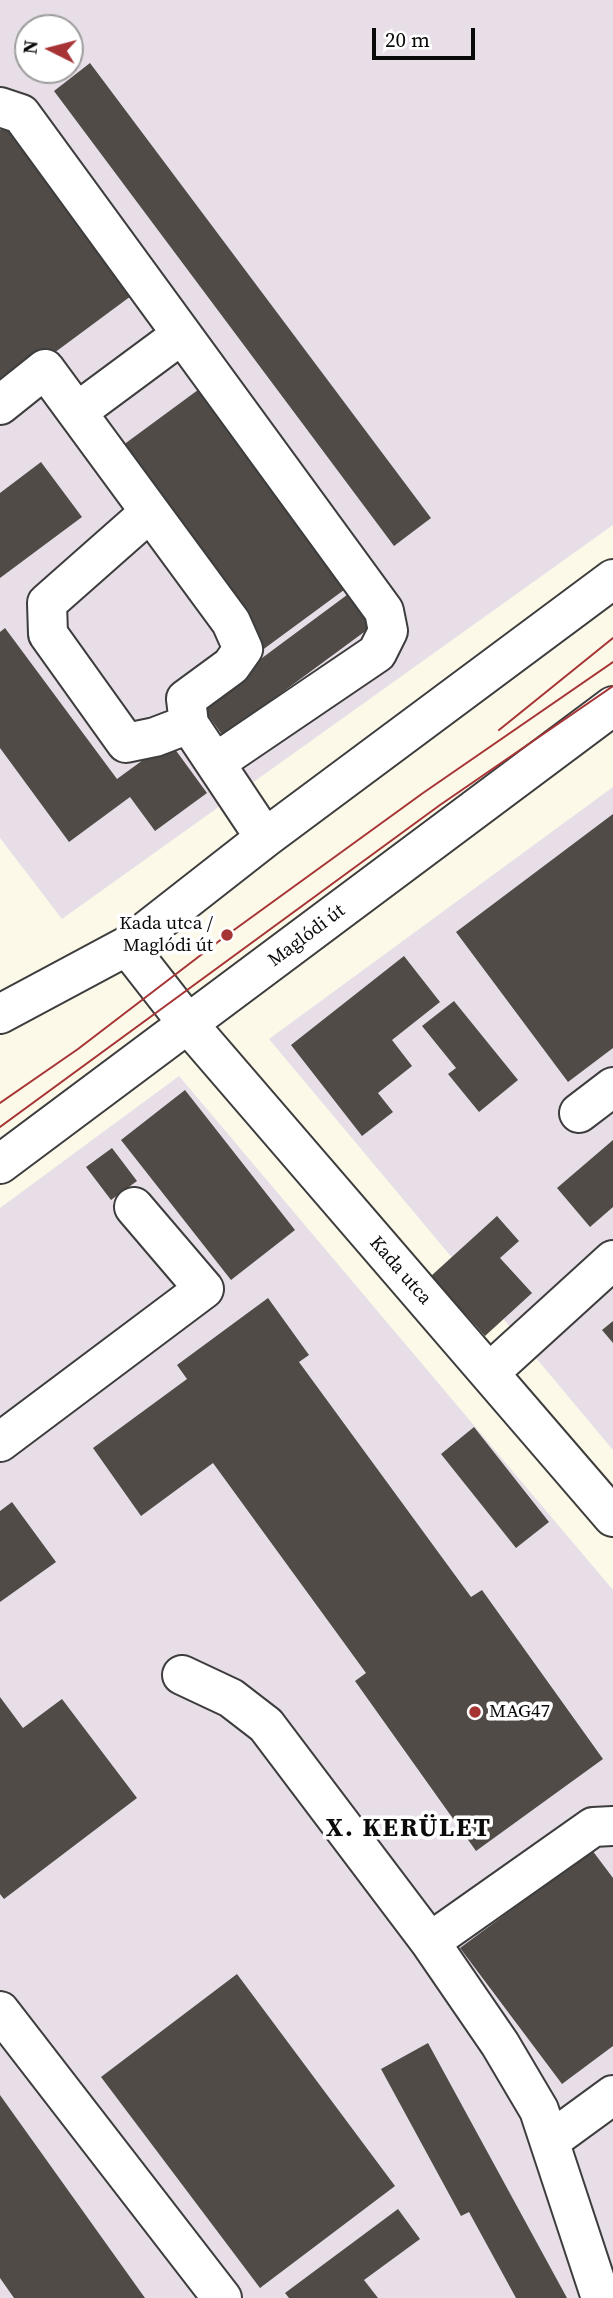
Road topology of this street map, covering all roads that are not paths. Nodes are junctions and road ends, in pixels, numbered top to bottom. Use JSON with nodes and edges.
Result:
{"nodes":[{"id":1,"x":0,"y":107,"type":"edge"},
{"id":2,"x":181,"y":335,"type":"junction"},
{"id":3,"x":0,"y":405,"type":"edge"},
{"id":4,"x":77,"y":412,"type":"junction"},
{"id":5,"x":150,"y":512,"type":"junction"},
{"id":6,"x":613,"y":579,"type":"edge"},
{"id":7,"x":613,"y":706,"type":"edge"},
{"id":8,"x":189,"y":724,"type":"junction"},
{"id":9,"x":215,"y":762,"type":"junction"},
{"id":10,"x":265,"y":838,"type":"junction"},
{"id":11,"x":127,"y":946,"type":"junction"},
{"id":12,"x":0,"y":1014,"type":"edge"},
{"id":13,"x":188,"y":1024,"type":"junction"},
{"id":14,"x":613,"y":1087,"type":"edge"},
{"id":15,"x":579,"y":1114,"type":"dead end"},
{"id":16,"x":0,"y":1164,"type":"edge"},
{"id":17,"x":134,"y":1207,"type":"dead end"},
{"id":18,"x":613,"y":1260,"type":"edge"},
{"id":19,"x":489,"y":1374,"type":"junction"},
{"id":20,"x":0,"y":1442,"type":"edge"},
{"id":21,"x":613,"y":1517,"type":"edge"},
{"id":22,"x":182,"y":1675,"type":"dead end"},
{"id":23,"x":613,"y":1826,"type":"edge"},
{"id":24,"x":429,"y":1942,"type":"junction"},
{"id":25,"x":0,"y":2011,"type":"edge"},
{"id":26,"x":613,"y":2095,"type":"edge"},
{"id":27,"x":550,"y":2141,"type":"junction"},
{"id":28,"x":222,"y":2298,"type":"edge"},
{"id":29,"x":601,"y":2298,"type":"edge"}],
"edges":[{"from":1,"to":2,"type":"street"},
{"from":2,"to":4,"type":"street"},
{"from":2,"to":9,"type":"street"},
{"from":3,"to":4,"type":"street"},
{"from":4,"to":5,"type":"street"},
{"from":5,"to":8,"type":"street"},
{"from":5,"to":8,"type":"street"},
{"from":6,"to":10,"type":"street"},
{"from":7,"to":13,"type":"street","name":"Maglódi út"},
{"from":8,"to":9,"type":"street"},
{"from":9,"to":10,"type":"street"},
{"from":10,"to":11,"type":"street"},
{"from":11,"to":12,"type":"street"},
{"from":11,"to":13,"type":"street","name":"Kada utca"},
{"from":13,"to":16,"type":"street","name":"Maglódi út"},
{"from":13,"to":19,"type":"street","name":"Kada utca"},
{"from":14,"to":15,"type":"street"},
{"from":17,"to":20,"type":"street"},
{"from":18,"to":19,"type":"street"},
{"from":19,"to":21,"type":"street","name":"Kada utca"},
{"from":22,"to":24,"type":"street"},
{"from":23,"to":24,"type":"street"},
{"from":24,"to":27,"type":"street"},
{"from":25,"to":28,"type":"street"},
{"from":26,"to":27,"type":"street"},
{"from":27,"to":29,"type":"street"}]}
